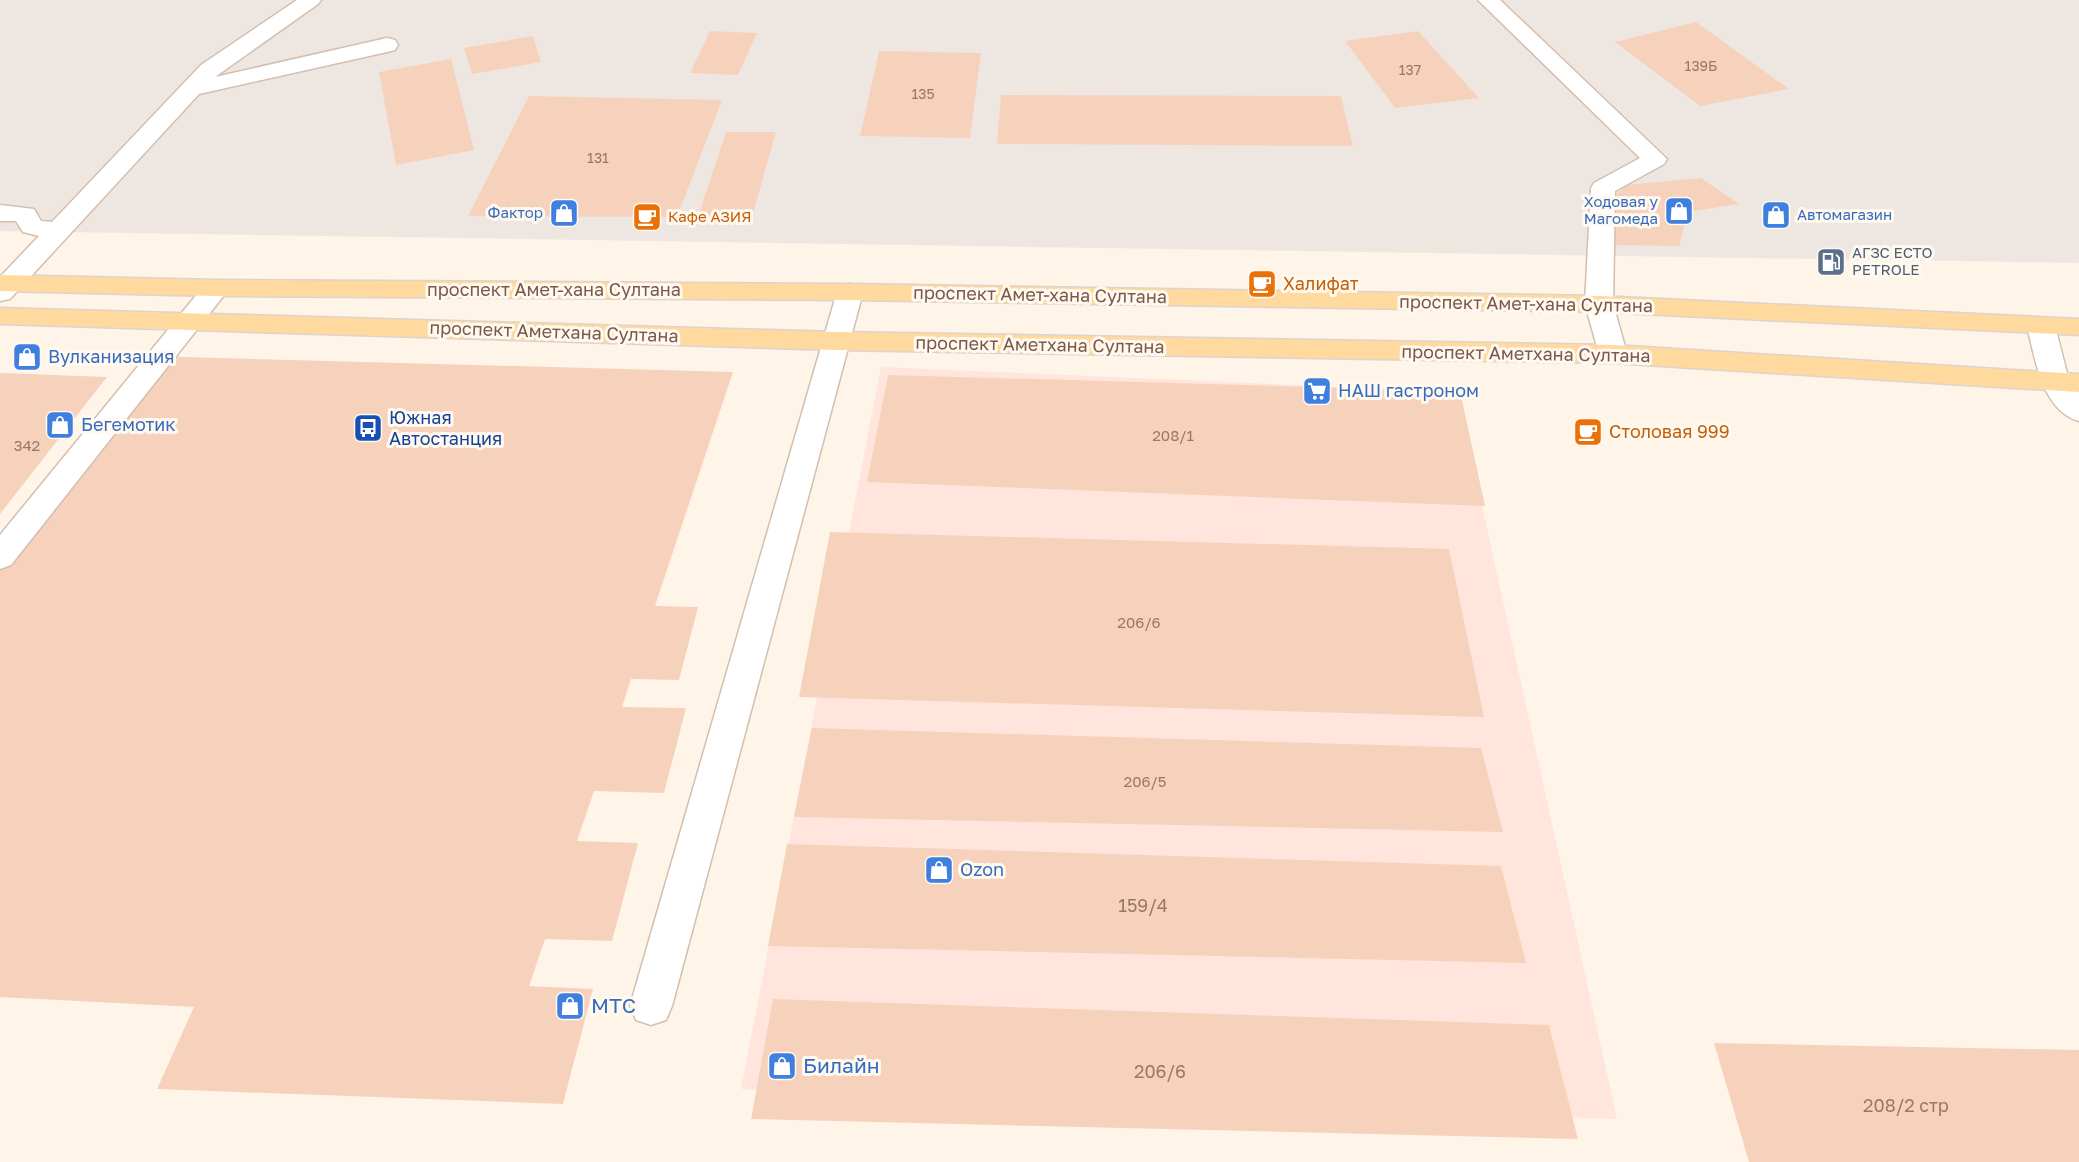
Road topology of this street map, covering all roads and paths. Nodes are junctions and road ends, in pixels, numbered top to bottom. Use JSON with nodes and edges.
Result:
{"nodes":[{"id":1,"x":311,"y":0,"type":"edge"},
{"id":2,"x":1488,"y":0,"type":"edge"},
{"id":3,"x":387,"y":45,"type":"dead end"},
{"id":4,"x":192,"y":88,"type":"junction"},
{"id":5,"x":0,"y":213,"type":"edge"},
{"id":6,"x":58,"y":231,"type":"junction"},
{"id":7,"x":3,"y":286,"type":"edge"},
{"id":8,"x":216,"y":288,"type":"junction"},
{"id":9,"x":850,"y":292,"type":"junction"},
{"id":10,"x":1599,"y":304,"type":"junction"},
{"id":11,"x":0,"y":316,"type":"edge"},
{"id":12,"x":187,"y":321,"type":"junction"},
{"id":13,"x":2041,"y":326,"type":"junction"},
{"id":14,"x":2079,"y":327,"type":"edge"},
{"id":15,"x":836,"y":341,"type":"junction"},
{"id":16,"x":1612,"y":354,"type":"junction"},
{"id":17,"x":2067,"y":383,"type":"edge"},
{"id":18,"x":2079,"y":411,"type":"edge"},
{"id":19,"x":0,"y":557,"type":"edge"},
{"id":20,"x":651,"y":1006,"type":"dead end"}],
"edges":[{"from":1,"to":4,"type":"lane"},
{"from":2,"to":10,"type":"lane"},
{"from":3,"to":4,"type":"lane"},
{"from":4,"to":6,"type":"lane"},
{"from":5,"to":6,"type":"lane"},
{"from":6,"to":7,"type":"lane"},
{"from":7,"to":8,"type":"main road","name":"проспект Амет-хана Султана"},
{"from":8,"to":9,"type":"main road","name":"проспект Амет-хана Султана"},
{"from":8,"to":12,"type":"lane"},
{"from":9,"to":10,"type":"main road","name":"проспект Амет-хана Султана"},
{"from":9,"to":15,"type":"lane"},
{"from":10,"to":13,"type":"main road","name":"проспект Амет-хана Султана"},
{"from":10,"to":16,"type":"lane"},
{"from":11,"to":12,"type":"main road","name":"проспект Аметхана Султана"},
{"from":12,"to":15,"type":"main road","name":"проспект Аметхана Султана"},
{"from":12,"to":19,"type":"lane"},
{"from":13,"to":14,"type":"main road","name":"проспект Амет-хана Султана"},
{"from":13,"to":17,"type":"lane"},
{"from":15,"to":16,"type":"main road","name":"проспект Аметхана Султана"},
{"from":15,"to":20,"type":"lane"},
{"from":16,"to":17,"type":"main road","name":"проспект Аметхана Султана"},
{"from":17,"to":18,"type":"lane"}]}
